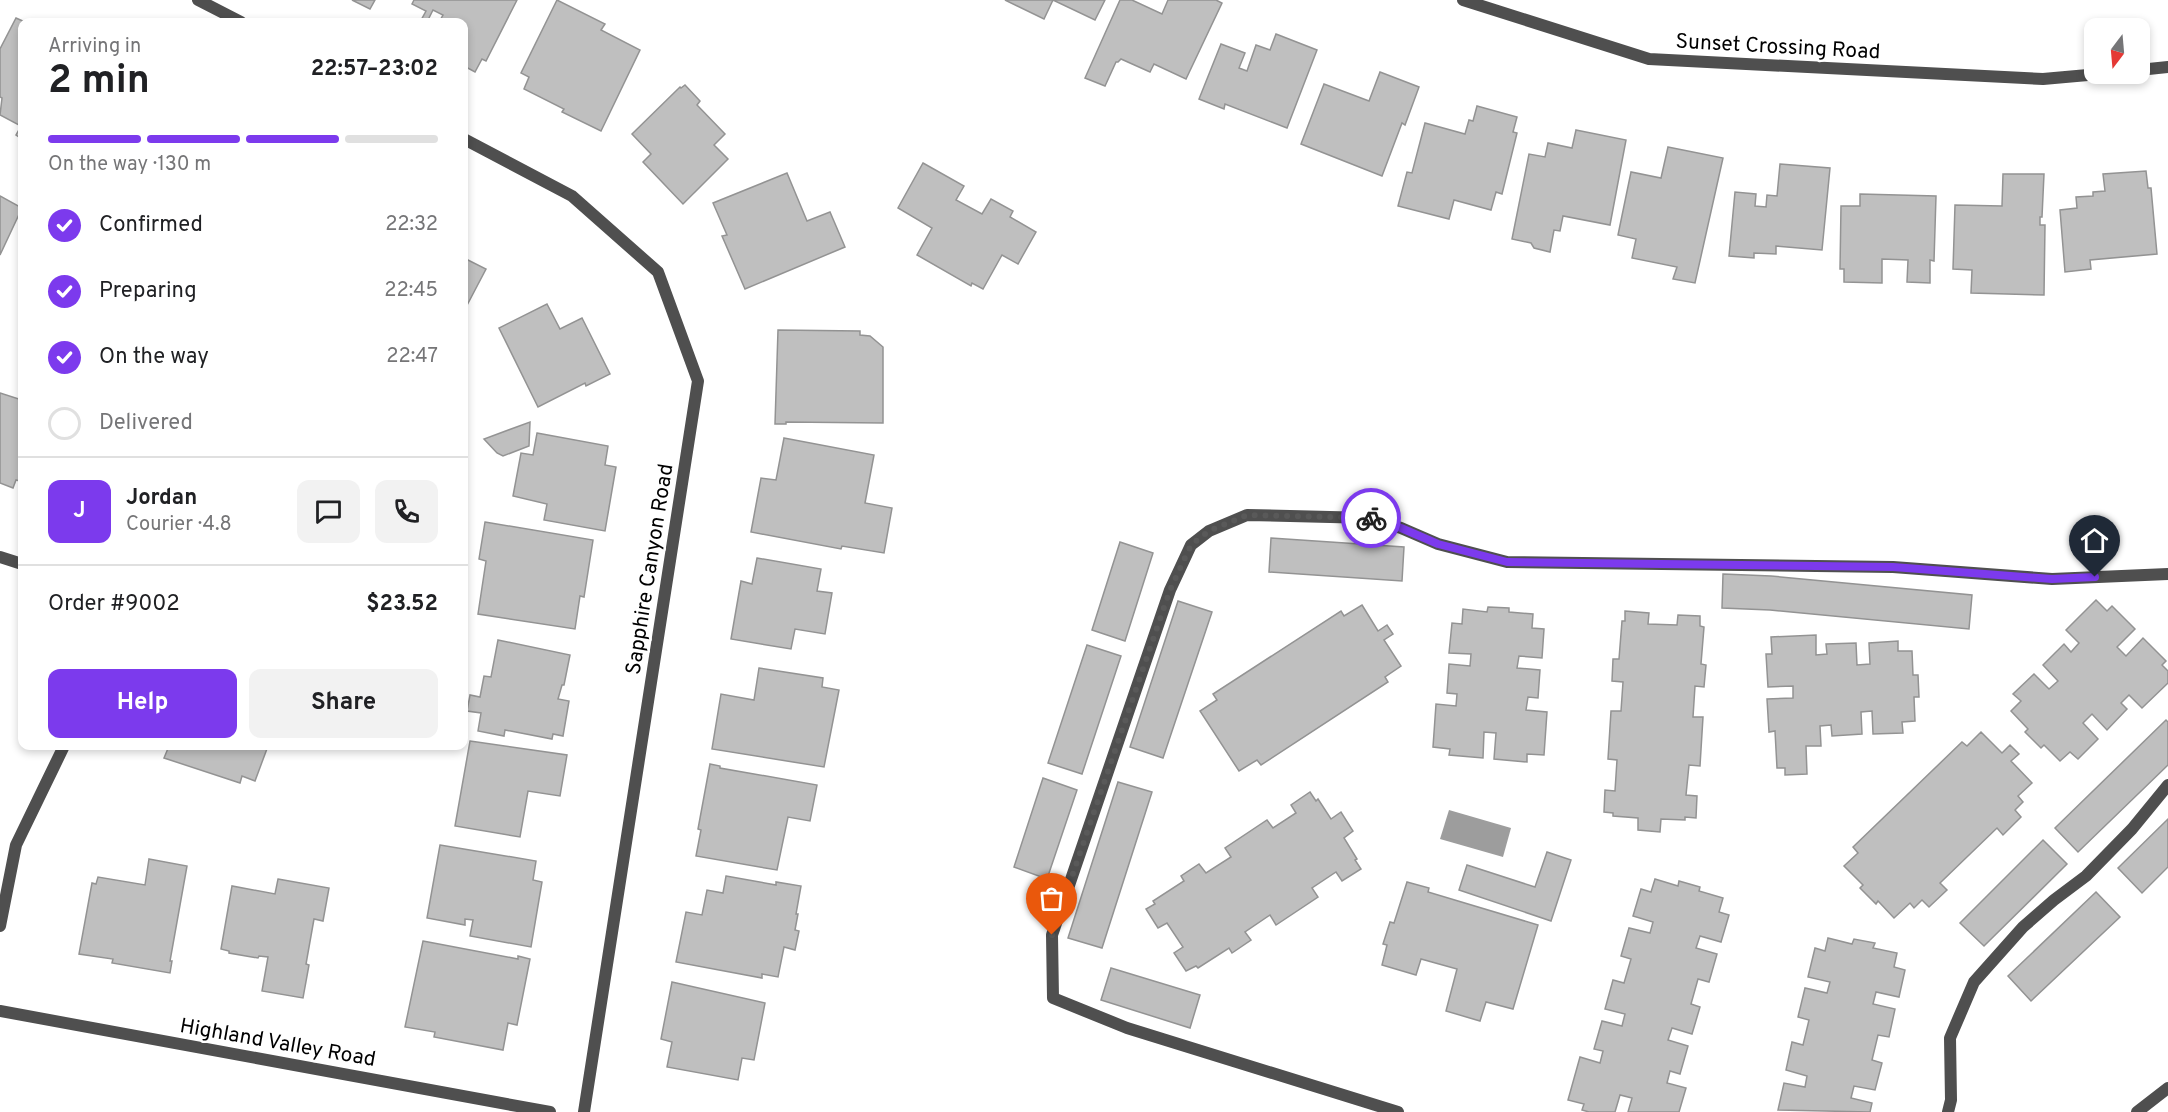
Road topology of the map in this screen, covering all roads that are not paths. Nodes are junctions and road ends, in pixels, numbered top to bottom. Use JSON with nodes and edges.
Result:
{"nodes":[{"id":1,"x":198,"y":0,"type":"edge"},
{"id":2,"x":1463,"y":0,"type":"edge"},
{"id":3,"x":233,"y":18,"type":"edge"},
{"id":4,"x":2168,"y":67,"type":"edge"},
{"id":5,"x":2150,"y":69,"type":"edge"},
{"id":6,"x":2084,"y":75,"type":"edge"},
{"id":7,"x":468,"y":141,"type":"edge"},
{"id":8,"x":0,"y":556,"type":"edge"},
{"id":9,"x":18,"y":563,"type":"edge"},
{"id":10,"x":2168,"y":574,"type":"edge"},
{"id":11,"x":62,"y":750,"type":"edge"},
{"id":12,"x":2168,"y":785,"type":"edge"},
{"id":13,"x":0,"y":926,"type":"edge"},
{"id":14,"x":0,"y":1011,"type":"edge"},
{"id":15,"x":2168,"y":1088,"type":"edge"},
{"id":16,"x":550,"y":1112,"type":"edge"},
{"id":17,"x":584,"y":1112,"type":"edge"},
{"id":18,"x":1398,"y":1112,"type":"edge"},
{"id":19,"x":1948,"y":1112,"type":"edge"},
{"id":20,"x":2137,"y":1112,"type":"edge"}],
"edges":[{"from":1,"to":3,"type":"street"},
{"from":2,"to":6,"type":"street","name":"Sunset Crossing Road"},
{"from":4,"to":5,"type":"street"},
{"from":7,"to":17,"type":"street","name":"Sapphire Canyon Road"},
{"from":8,"to":9,"type":"street"},
{"from":10,"to":18,"type":"street"},
{"from":11,"to":13,"type":"street"},
{"from":12,"to":19,"type":"street"},
{"from":14,"to":16,"type":"street","name":"Highland Valley Road"},
{"from":15,"to":20,"type":"street"}]}
